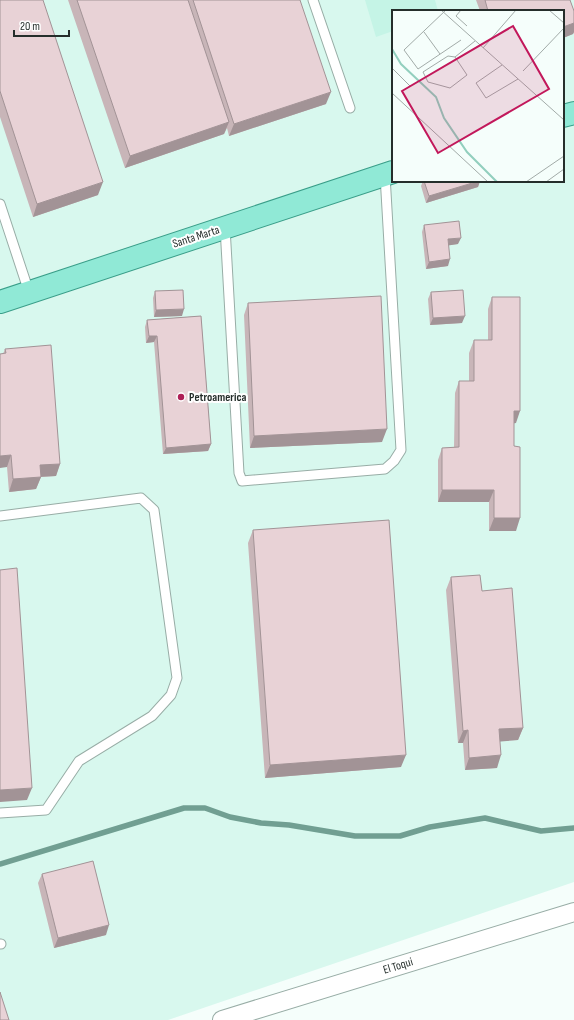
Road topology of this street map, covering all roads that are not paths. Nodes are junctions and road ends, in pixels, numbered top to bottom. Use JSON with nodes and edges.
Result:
{"nodes":[{"id":1,"x":313,"y":0,"type":"edge"},
{"id":2,"x":350,"y":108,"type":"dead end"},
{"id":3,"x":574,"y":113,"type":"edge"},
{"id":4,"x":564,"y":116,"type":"edge"},
{"id":5,"x":389,"y":173,"type":"edge"},
{"id":6,"x":0,"y":204,"type":"edge"},
{"id":7,"x":225,"y":227,"type":"junction"},
{"id":8,"x":29,"y":292,"type":"junction"},
{"id":9,"x":0,"y":302,"type":"edge"},
{"id":10,"x":0,"y":516,"type":"edge"},
{"id":11,"x":0,"y":813,"type":"edge"},
{"id":12,"x":574,"y":912,"type":"edge"},
{"id":13,"x":222,"y":1020,"type":"edge"}],
"edges":[{"from":1,"to":2,"type":"lane"},
{"from":3,"to":4,"type":"main road"},
{"from":5,"to":7,"type":"main road","name":"Santa Marta"},
{"from":5,"to":7,"type":"lane"},
{"from":6,"to":8,"type":"lane"},
{"from":7,"to":8,"type":"main road","name":"Santa Marta"},
{"from":8,"to":9,"type":"main road","name":"Santa Marta"},
{"from":10,"to":11,"type":"lane"},
{"from":12,"to":13,"type":"street","name":"El Toqui"}]}
